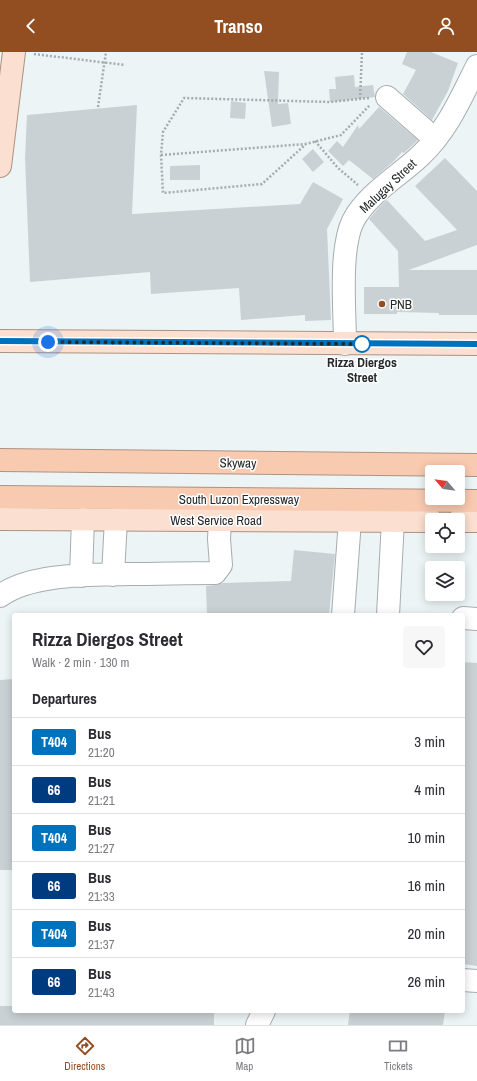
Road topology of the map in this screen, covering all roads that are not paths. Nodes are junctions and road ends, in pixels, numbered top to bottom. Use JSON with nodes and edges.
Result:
{"nodes":[{"id":1,"x":24,"y":53,"type":"edge"},
{"id":2,"x":477,"y":66,"type":"edge"},
{"id":3,"x":383,"y":97,"type":"road end"},
{"id":4,"x":436,"y":139,"type":"junction"},
{"id":5,"x":0,"y":166,"type":"edge"},
{"id":6,"x":0,"y":341,"type":"edge"},
{"id":7,"x":345,"y":344,"type":"junction"},
{"id":8,"x":477,"y":344,"type":"edge"},
{"id":9,"x":0,"y":459,"type":"edge"},
{"id":10,"x":477,"y":459,"type":"edge"},
{"id":11,"x":477,"y":465,"type":"edge"},
{"id":12,"x":0,"y":488,"type":"edge"},
{"id":13,"x":425,"y":492,"type":"edge"},
{"id":14,"x":465,"y":492,"type":"edge"},
{"id":15,"x":477,"y":492,"type":"edge"},
{"id":16,"x":0,"y":497,"type":"edge"},
{"id":17,"x":477,"y":501,"type":"edge"},
{"id":18,"x":0,"y":519,"type":"edge"},
{"id":19,"x":83,"y":519,"type":"junction"},
{"id":20,"x":116,"y":520,"type":"junction"},
{"id":21,"x":220,"y":520,"type":"junction"},
{"id":22,"x":350,"y":520,"type":"junction"},
{"id":23,"x":393,"y":520,"type":"junction"},
{"id":24,"x":425,"y":521,"type":"edge"},
{"id":25,"x":465,"y":521,"type":"edge"},
{"id":26,"x":477,"y":521,"type":"edge"},
{"id":27,"x":114,"y":575,"type":"junction"},
{"id":28,"x":81,"y":576,"type":"junction"},
{"id":29,"x":0,"y":596,"type":"edge"},
{"id":30,"x":343,"y":613,"type":"edge"},
{"id":31,"x":388,"y":613,"type":"edge"},
{"id":32,"x":465,"y":618,"type":"edge"},
{"id":33,"x":477,"y":619,"type":"edge"},
{"id":34,"x":465,"y":980,"type":"edge"},
{"id":35,"x":477,"y":981,"type":"edge"},
{"id":36,"x":263,"y":1013,"type":"edge"},
{"id":37,"x":257,"y":1025,"type":"edge"}],
"edges":[{"from":1,"to":5,"type":"main road"},
{"from":2,"to":4,"type":"street","name":"Malugay Street"},
{"from":3,"to":4,"type":"street"},
{"from":4,"to":7,"type":"street","name":"Malugay Street"},
{"from":6,"to":7,"type":"main road"},
{"from":7,"to":8,"type":"main road"},
{"from":9,"to":10,"type":"highway"},
{"from":9,"to":11,"type":"highway","name":"Skyway"},
{"from":12,"to":13,"type":"highway","name":"Skyway"},
{"from":14,"to":15,"type":"highway"},
{"from":16,"to":17,"type":"highway","name":"South Luzon Expressway"},
{"from":18,"to":19,"type":"main road","name":"West Service Road"},
{"from":19,"to":20,"type":"main road","name":"West Service Road"},
{"from":19,"to":28,"type":"street"},
{"from":20,"to":21,"type":"main road","name":"West Service Road"},
{"from":20,"to":27,"type":"street"},
{"from":21,"to":22,"type":"main road","name":"West Service Road"},
{"from":21,"to":27,"type":"street"},
{"from":22,"to":23,"type":"main road","name":"West Service Road"},
{"from":22,"to":30,"type":"street"},
{"from":23,"to":24,"type":"main road","name":"West Service Road"},
{"from":23,"to":31,"type":"street"},
{"from":25,"to":26,"type":"main road"},
{"from":27,"to":28,"type":"street"},
{"from":28,"to":29,"type":"street"},
{"from":32,"to":33,"type":"street"},
{"from":34,"to":35,"type":"street"},
{"from":36,"to":37,"type":"street"}]}
